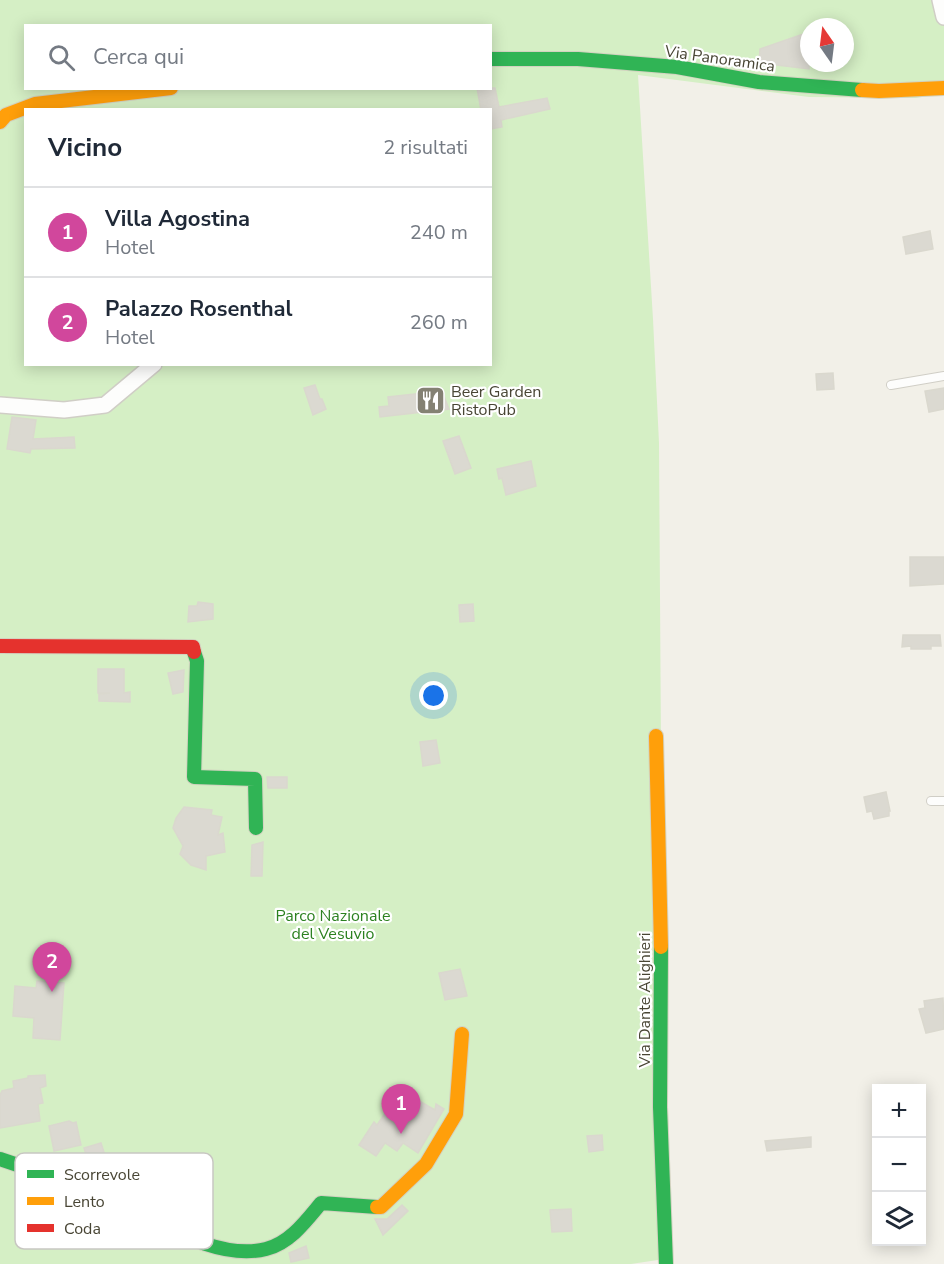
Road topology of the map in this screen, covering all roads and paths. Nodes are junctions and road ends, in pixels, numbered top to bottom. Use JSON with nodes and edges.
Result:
{"nodes":[{"id":1,"x":940,"y":0,"type":"edge"},
{"id":2,"x":944,"y":18,"type":"edge"},
{"id":3,"x":492,"y":59,"type":"edge"},
{"id":4,"x":944,"y":88,"type":"edge"},
{"id":5,"x":154,"y":90,"type":"edge"},
{"id":6,"x":24,"y":108,"type":"edge"},
{"id":7,"x":24,"y":108,"type":"edge"},
{"id":8,"x":2,"y":116,"type":"edge"},
{"id":9,"x":152,"y":366,"type":"edge"},
{"id":10,"x":944,"y":376,"type":"edge"},
{"id":11,"x":891,"y":385,"type":"dead end"},
{"id":12,"x":0,"y":405,"type":"edge"},
{"id":13,"x":0,"y":646,"type":"edge"},
{"id":14,"x":656,"y":736,"type":"dead end"},
{"id":15,"x":932,"y":801,"type":"dead end"},
{"id":16,"x":944,"y":801,"type":"edge"},
{"id":17,"x":256,"y":828,"type":"dead end"},
{"id":18,"x":462,"y":1034,"type":"dead end"},
{"id":19,"x":0,"y":1159,"type":"edge"},
{"id":20,"x":15,"y":1163,"type":"edge"},
{"id":21,"x":213,"y":1244,"type":"edge"},
{"id":22,"x":666,"y":1264,"type":"edge"}],
"edges":[{"from":1,"to":2,"type":"street"},
{"from":3,"to":4,"type":"street","name":"Via Panoramica"},
{"from":5,"to":6,"type":"street"},
{"from":7,"to":8,"type":"street"},
{"from":9,"to":12,"type":"street"},
{"from":10,"to":11,"type":"lane"},
{"from":13,"to":17,"type":"street"},
{"from":14,"to":22,"type":"street","name":"Via Dante Alighieri"},
{"from":15,"to":16,"type":"lane"},
{"from":18,"to":21,"type":"street"},
{"from":19,"to":20,"type":"street"}]}
